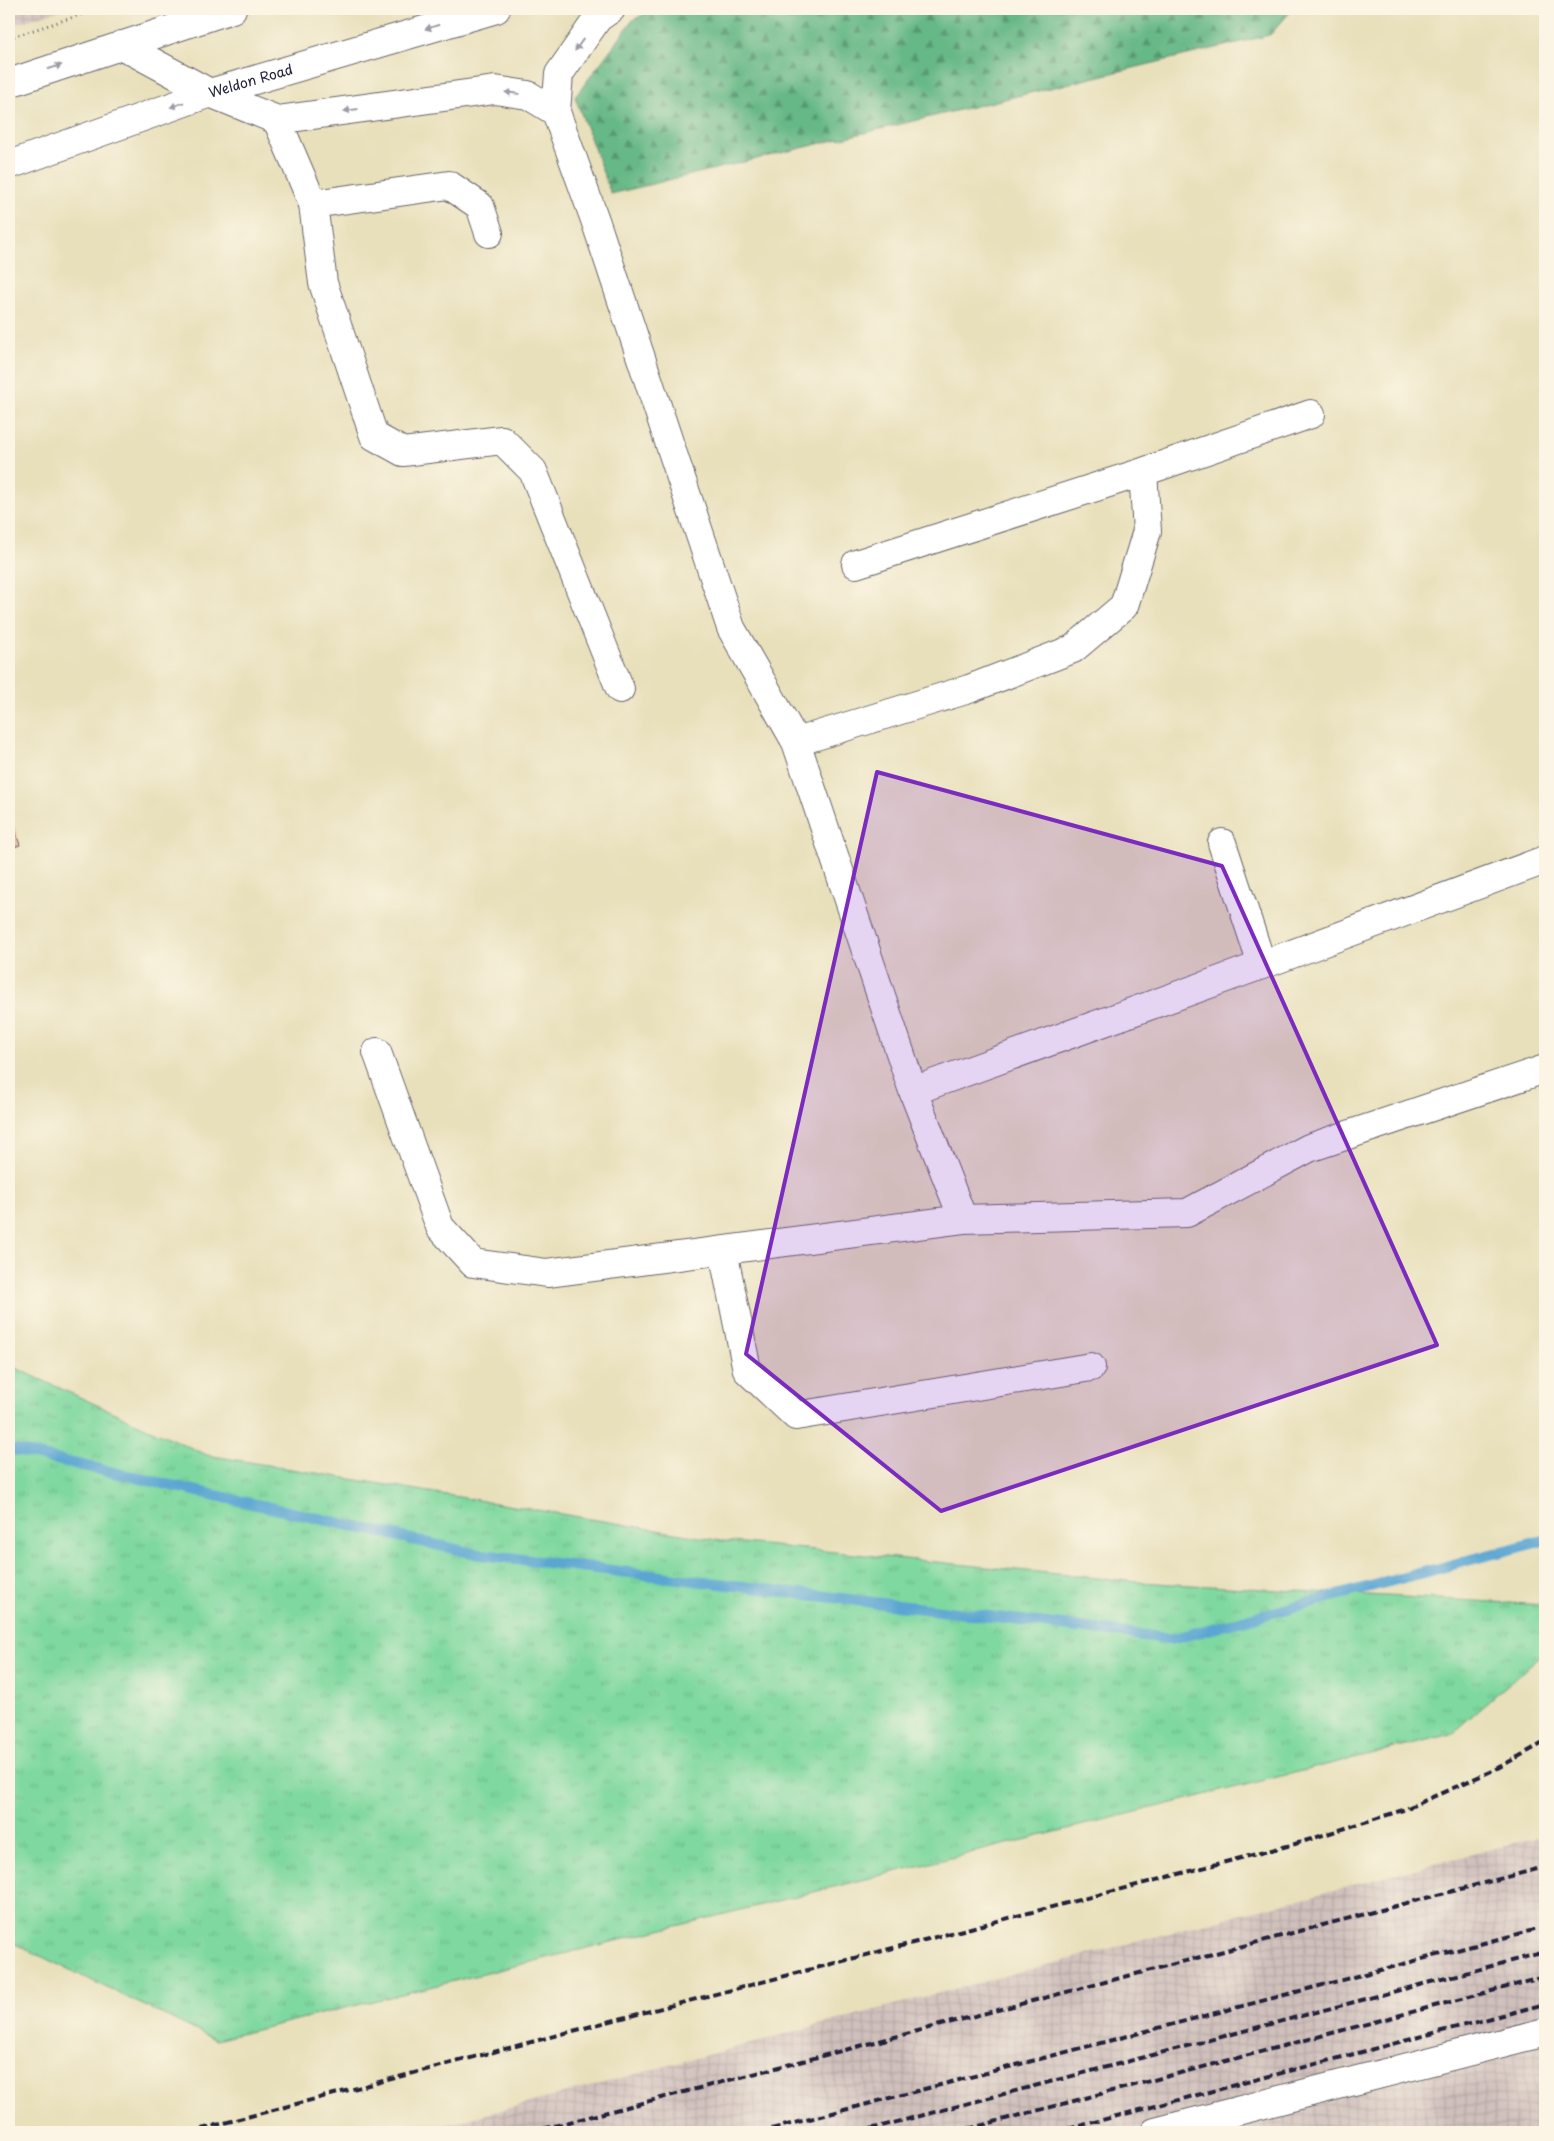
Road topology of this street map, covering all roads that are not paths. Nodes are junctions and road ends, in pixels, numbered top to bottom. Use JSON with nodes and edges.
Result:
{"nodes":[{"id":1,"x":232,"y":9,"type":"edge"},
{"id":2,"x":496,"y":9,"type":"edge"},
{"id":3,"x":611,"y":9,"type":"edge"},
{"id":4,"x":121,"y":45,"type":"junction"},
{"id":5,"x":9,"y":83,"type":"edge"},
{"id":6,"x":210,"y":93,"type":"junction"},
{"id":7,"x":556,"y":112,"type":"junction"},
{"id":8,"x":277,"y":120,"type":"junction"},
{"id":9,"x":9,"y":165,"type":"edge"},
{"id":10,"x":313,"y":204,"type":"junction"},
{"id":11,"x":489,"y":233,"type":"dead end"},
{"id":12,"x":1311,"y":414,"type":"dead end"},
{"id":13,"x":1143,"y":472,"type":"junction"},
{"id":14,"x":856,"y":564,"type":"dead end"},
{"id":15,"x":620,"y":690,"type":"dead end"},
{"id":16,"x":796,"y":742,"type":"junction"},
{"id":17,"x":1222,"y":843,"type":"dead end"},
{"id":18,"x":1545,"y":860,"type":"edge"},
{"id":19,"x":1262,"y":965,"type":"junction"},
{"id":20,"x":377,"y":1052,"type":"dead end"},
{"id":21,"x":1545,"y":1069,"type":"edge"},
{"id":22,"x":913,"y":1091,"type":"junction"},
{"id":23,"x":963,"y":1219,"type":"junction"},
{"id":24,"x":723,"y":1251,"type":"junction"},
{"id":25,"x":1091,"y":1366,"type":"dead end"},
{"id":26,"x":1545,"y":2032,"type":"edge"},
{"id":27,"x":1155,"y":2132,"type":"edge"}],
"edges":[{"from":1,"to":4,"type":"main road"},
{"from":2,"to":6,"type":"main road","name":"Weldon Road","one_way":true},
{"from":3,"to":7,"type":"main road","one_way":true},
{"from":5,"to":4,"type":"main road","one_way":true},
{"from":4,"to":6,"type":"main road"},
{"from":6,"to":8,"type":"main road"},
{"from":6,"to":9,"type":"main road","name":"Weldon Road","one_way":true},
{"from":7,"to":8,"type":"main road","one_way":true},
{"from":7,"to":16,"type":"main road"},
{"from":8,"to":10,"type":"main road"},
{"from":10,"to":11,"type":"main road"},
{"from":10,"to":15,"type":"main road"},
{"from":12,"to":13,"type":"main road"},
{"from":13,"to":14,"type":"main road"},
{"from":13,"to":16,"type":"main road"},
{"from":16,"to":22,"type":"main road"},
{"from":17,"to":19,"type":"main road"},
{"from":18,"to":19,"type":"main road"},
{"from":19,"to":22,"type":"main road"},
{"from":20,"to":24,"type":"main road"},
{"from":21,"to":23,"type":"main road"},
{"from":22,"to":23,"type":"main road"},
{"from":23,"to":24,"type":"main road"},
{"from":24,"to":25,"type":"main road"},
{"from":26,"to":27,"type":"main road"}]}
